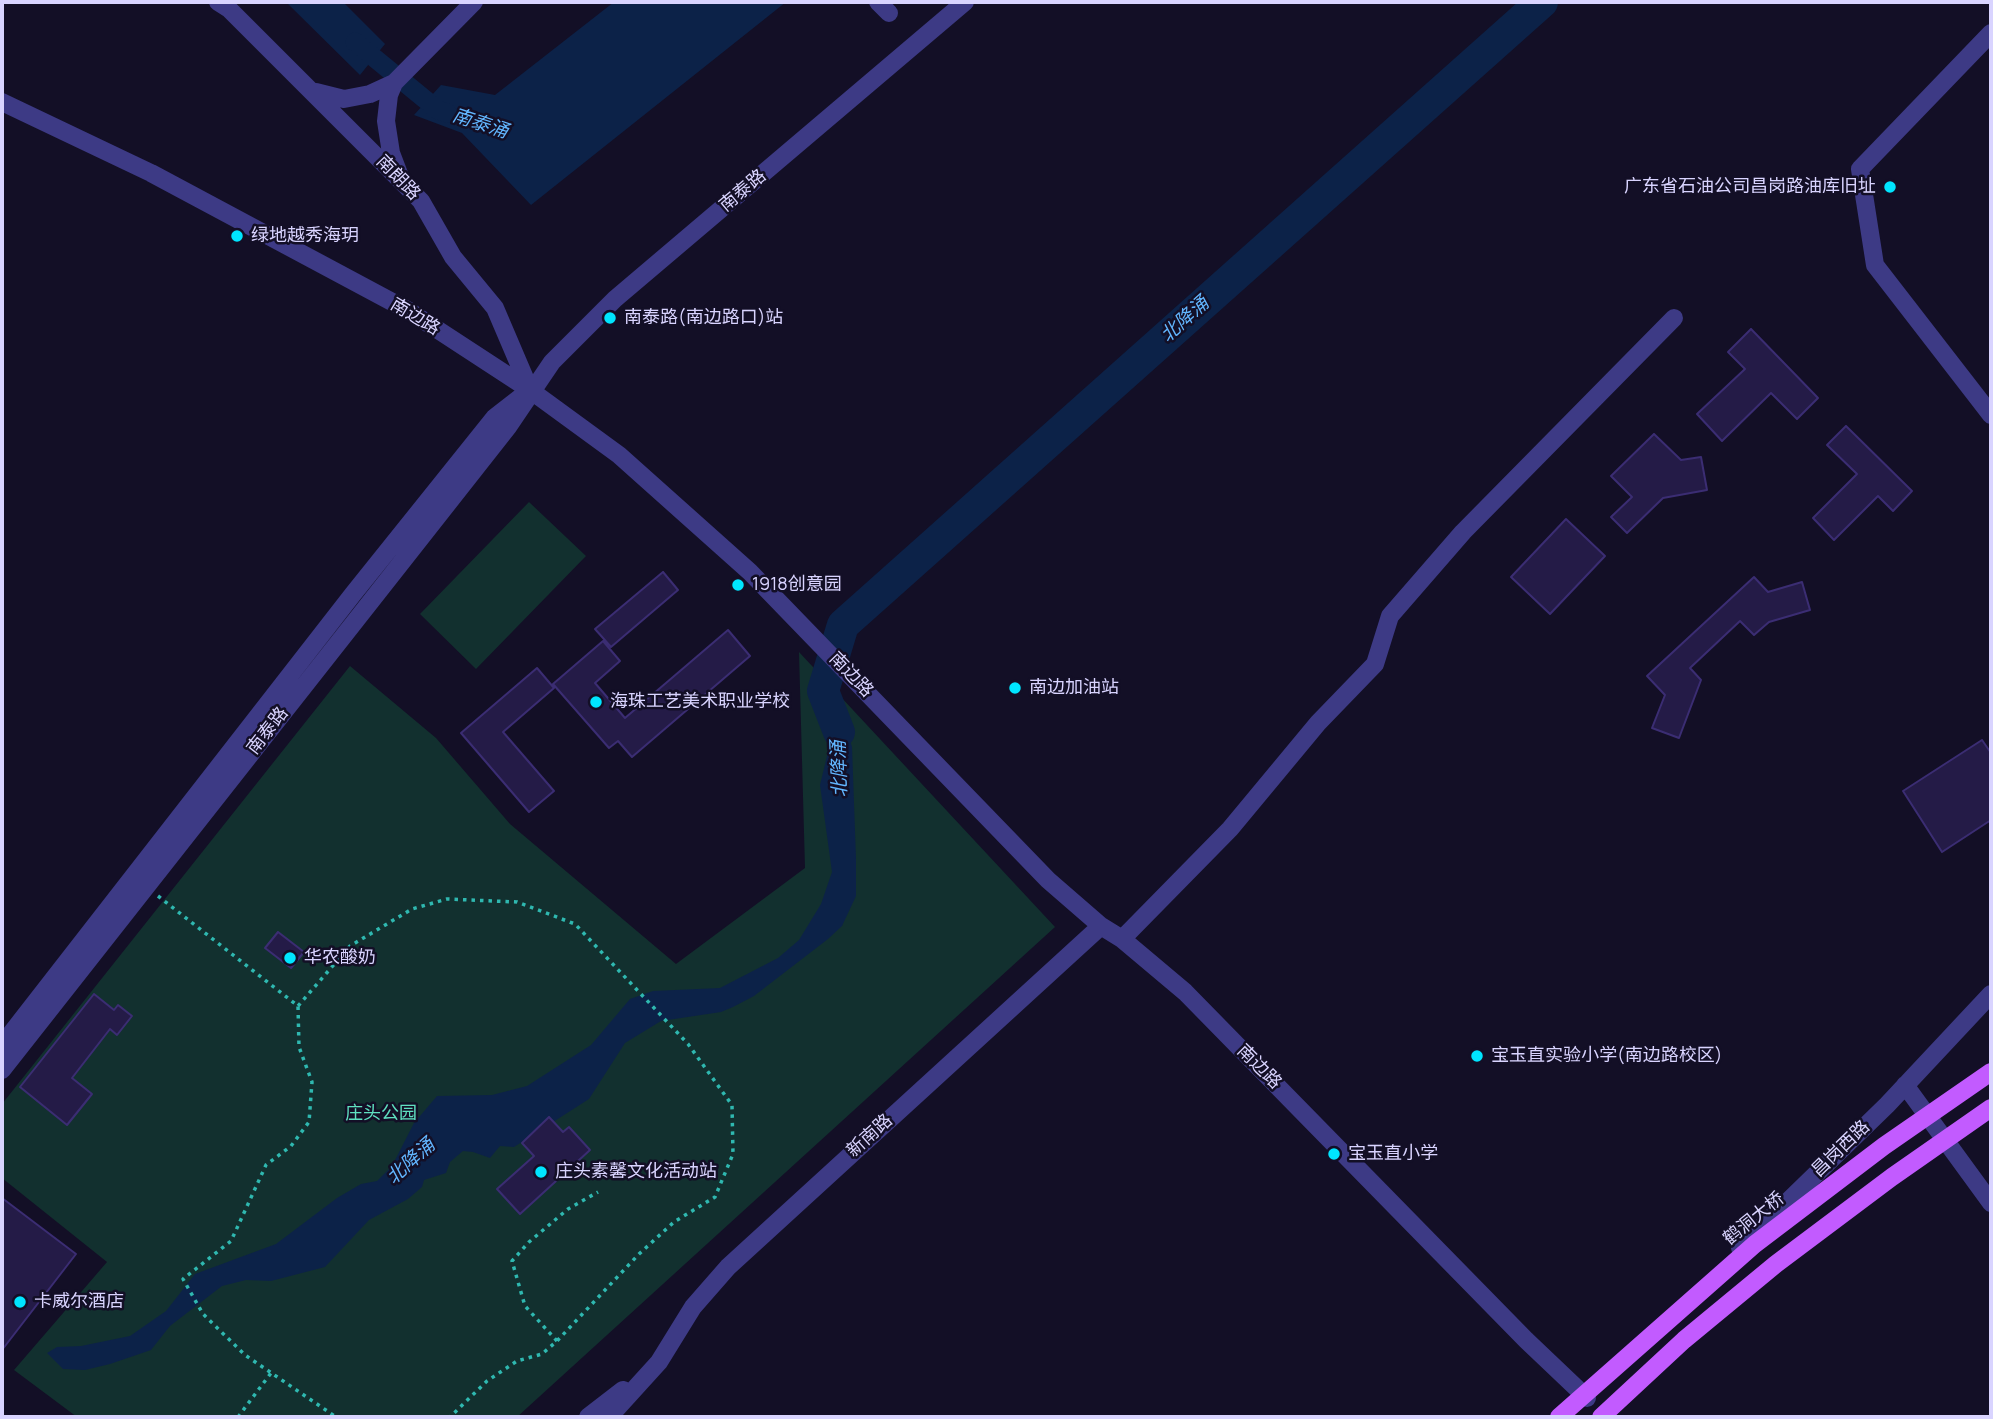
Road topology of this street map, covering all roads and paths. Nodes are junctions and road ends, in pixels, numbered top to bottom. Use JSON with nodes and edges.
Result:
{"nodes":[{"id":1,"x":218,"y":2,"type":"edge"},
{"id":2,"x":474,"y":2,"type":"edge"},
{"id":3,"x":965,"y":2,"type":"edge"},
{"id":4,"x":1991,"y":33,"type":"edge"},
{"id":5,"x":394,"y":82,"type":"junction"},
{"id":6,"x":308,"y":87,"type":"junction"},
{"id":7,"x":2,"y":103,"type":"edge"},
{"id":8,"x":403,"y":183,"type":"junction"},
{"id":9,"x":1674,"y":318,"type":"dead end"},
{"id":10,"x":530,"y":390,"type":"junction"},
{"id":11,"x":1991,"y":415,"type":"edge"},
{"id":12,"x":146,"y":884,"type":"junction"},
{"id":13,"x":1101,"y":926,"type":"junction"},
{"id":14,"x":1122,"y":939,"type":"junction"},
{"id":15,"x":1991,"y":994,"type":"edge"},
{"id":16,"x":298,"y":1006,"type":"junction"},
{"id":17,"x":2,"y":1045,"type":"edge"},
{"id":18,"x":2,"y":1070,"type":"edge"},
{"id":19,"x":1991,"y":1072,"type":"edge"},
{"id":20,"x":1905,"y":1085,"type":"junction"},
{"id":21,"x":1991,"y":1108,"type":"edge"},
{"id":22,"x":598,"y":1192,"type":"dead end"},
{"id":23,"x":1991,"y":1203,"type":"edge"},
{"id":24,"x":557,"y":1341,"type":"junction"},
{"id":25,"x":659,"y":1362,"type":"junction"},
{"id":26,"x":271,"y":1373,"type":"junction"},
{"id":27,"x":1587,"y":1398,"type":"junction"},
{"id":28,"x":238,"y":1417,"type":"edge"},
{"id":29,"x":336,"y":1417,"type":"edge"},
{"id":30,"x":450,"y":1417,"type":"edge"},
{"id":31,"x":588,"y":1417,"type":"edge"},
{"id":32,"x":609,"y":1417,"type":"edge"},
{"id":33,"x":1559,"y":1417,"type":"edge"},
{"id":34,"x":1567,"y":1417,"type":"edge"},
{"id":35,"x":1601,"y":1417,"type":"edge"}],
"edges":[{"from":1,"to":6,"type":"street","name":"南朗路"},
{"from":2,"to":5,"type":"street"},
{"from":3,"to":10,"type":"street","name":"南泰路"},
{"from":4,"to":11,"type":"street"},
{"from":5,"to":6,"type":"street"},
{"from":5,"to":8,"type":"street"},
{"from":6,"to":8,"type":"street","name":"南朗路"},
{"from":7,"to":10,"type":"street","name":"南边路"},
{"from":8,"to":10,"type":"street","name":"南朗路"},
{"from":9,"to":14,"type":"street"},
{"from":10,"to":12,"type":"street","name":"南泰路"},
{"from":10,"to":13,"type":"street","name":"南边路"},
{"from":10,"to":17,"type":"street","name":"南泰路"},
{"from":12,"to":16,"type":"path"},
{"from":12,"to":18,"type":"street","name":"南泰路"},
{"from":13,"to":14,"type":"street","name":"南边路"},
{"from":13,"to":25,"type":"street","name":"新南路"},
{"from":14,"to":27,"type":"street","name":"南边路"},
{"from":15,"to":20,"type":"street","name":"昌岗西路"},
{"from":16,"to":24,"type":"path"},
{"from":16,"to":26,"type":"path"},
{"from":19,"to":33,"type":"main road","name":"鹤洞大桥","bridge":true},
{"from":20,"to":23,"type":"street"},
{"from":20,"to":27,"type":"street","name":"昌岗西路"},
{"from":21,"to":35,"type":"main road","bridge":true},
{"from":22,"to":24,"type":"path"},
{"from":24,"to":30,"type":"path"},
{"from":25,"to":31,"type":"street","name":"新南路"},
{"from":25,"to":32,"type":"street","name":"新南路"},
{"from":26,"to":28,"type":"path"},
{"from":26,"to":29,"type":"path"},
{"from":27,"to":34,"type":"street","name":"昌岗西路"}]}
